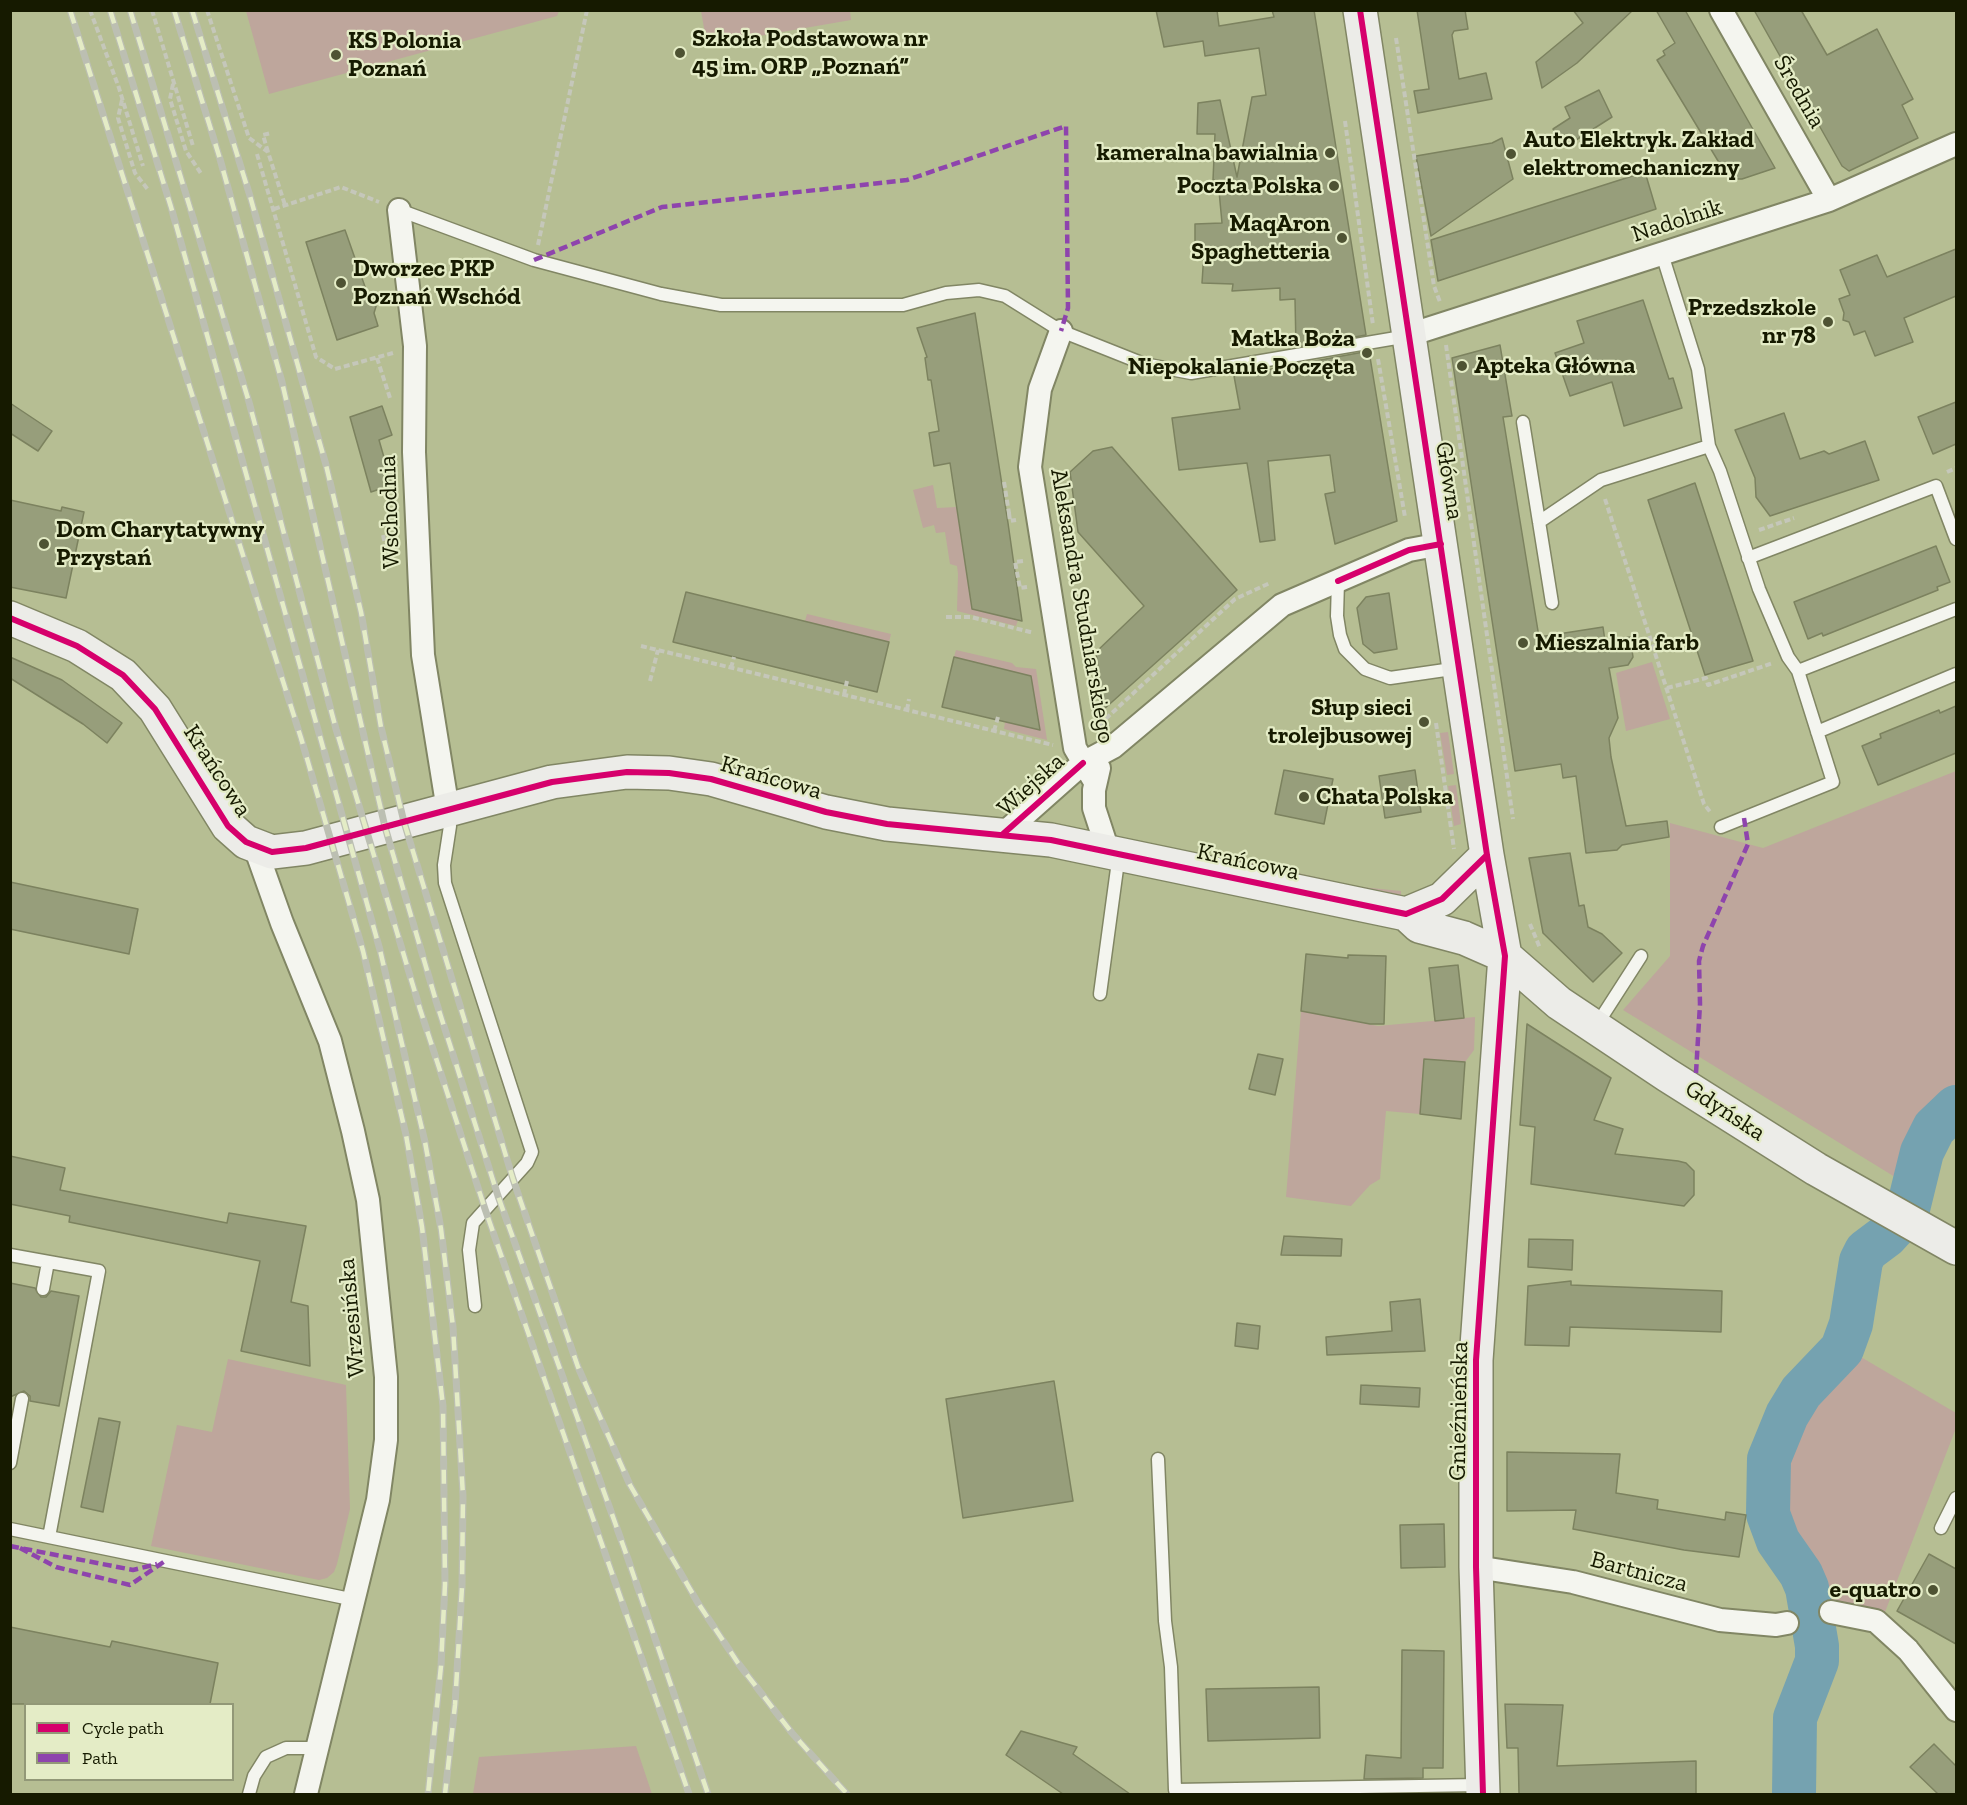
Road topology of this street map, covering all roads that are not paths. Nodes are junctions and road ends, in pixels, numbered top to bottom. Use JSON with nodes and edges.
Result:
{"nodes":[{"id":1,"x":1360,"y":10,"type":"edge"},
{"id":2,"x":1721,"y":10,"type":"edge"},
{"id":3,"x":1956,"y":144,"type":"edge"},
{"id":4,"x":1829,"y":200,"type":"junction"},
{"id":5,"x":399,"y":210,"type":"joint"},
{"id":6,"x":1662,"y":254,"type":"junction"},
{"id":7,"x":1061,"y":331,"type":"junction"},
{"id":8,"x":1409,"y":335,"type":"junction"},
{"id":9,"x":1523,"y":422,"type":"dead end"},
{"id":10,"x":1709,"y":446,"type":"junction"},
{"id":11,"x":1539,"y":522,"type":"junction"},
{"id":12,"x":1956,"y":539,"type":"edge"},
{"id":13,"x":1425,"y":547,"type":"junction"},
{"id":14,"x":1748,"y":558,"type":"junction"},
{"id":15,"x":1338,"y":581,"type":"junction"},
{"id":16,"x":1552,"y":603,"type":"dead end"},
{"id":17,"x":1956,"y":609,"type":"edge"},
{"id":18,"x":10,"y":618,"type":"edge"},
{"id":19,"x":1460,"y":668,"type":"junction"},
{"id":20,"x":1798,"y":671,"type":"junction"},
{"id":21,"x":1956,"y":674,"type":"edge"},
{"id":22,"x":1817,"y":732,"type":"junction"},
{"id":23,"x":1113,"y":747,"type":"junction"},
{"id":24,"x":1083,"y":763,"type":"junction"},
{"id":25,"x":1095,"y":782,"type":"junction"},
{"id":26,"x":448,"y":810,"type":"junction"},
{"id":27,"x":1721,"y":827,"type":"road end"},
{"id":28,"x":1003,"y":834,"type":"junction"},
{"id":29,"x":255,"y":847,"type":"junction"},
{"id":30,"x":1114,"y":852,"type":"junction"},
{"id":31,"x":1472,"y":857,"type":"junction"},
{"id":32,"x":1442,"y":899,"type":"junction"},
{"id":33,"x":1407,"y":914,"type":"junction"},
{"id":34,"x":1505,"y":956,"type":"junction"},
{"id":35,"x":1641,"y":956,"type":"dead end"},
{"id":36,"x":1100,"y":994,"type":"dead end"},
{"id":37,"x":1595,"y":1027,"type":"junction"},
{"id":38,"x":1956,"y":1248,"type":"edge"},
{"id":39,"x":10,"y":1255,"type":"edge"},
{"id":40,"x":48,"y":1262,"type":"junction"},
{"id":41,"x":43,"y":1289,"type":"dead end"},
{"id":42,"x":475,"y":1306,"type":"dead end"},
{"id":43,"x":22,"y":1399,"type":"dead end"},
{"id":44,"x":1158,"y":1459,"type":"dead end"},
{"id":45,"x":10,"y":1463,"type":"edge"},
{"id":46,"x":1956,"y":1498,"type":"edge"},
{"id":47,"x":1941,"y":1528,"type":"dead end"},
{"id":48,"x":10,"y":1529,"type":"edge"},
{"id":49,"x":49,"y":1537,"type":"junction"},
{"id":50,"x":1476,"y":1567,"type":"junction"},
{"id":51,"x":355,"y":1600,"type":"junction"},
{"id":52,"x":1831,"y":1612,"type":"dead end"},
{"id":53,"x":1787,"y":1623,"type":"dead end"},
{"id":54,"x":1956,"y":1710,"type":"edge"},
{"id":55,"x":317,"y":1748,"type":"junction"},
{"id":56,"x":1483,"y":1790,"type":"edge"},
{"id":57,"x":249,"y":1794,"type":"edge"},
{"id":58,"x":306,"y":1794,"type":"edge"}],
"edges":[{"from":1,"to":8,"type":"street","name":"Główna"},
{"from":2,"to":4,"type":"street","name":"Średnia"},
{"from":3,"to":4,"type":"street","name":"Nadolnik"},
{"from":4,"to":6,"type":"street","name":"Nadolnik"},
{"from":5,"to":7,"type":"lane"},
{"from":5,"to":26,"type":"street","name":"Wschodnia"},
{"from":6,"to":8,"type":"street","name":"Nadolnik"},
{"from":6,"to":10,"type":"lane"},
{"from":7,"to":8,"type":"lane"},
{"from":7,"to":24,"type":"street","name":"Aleksandra Studniarskiego"},
{"from":8,"to":13,"type":"street","name":"Główna"},
{"from":9,"to":11,"type":"lane"},
{"from":10,"to":11,"type":"lane"},
{"from":10,"to":14,"type":"lane"},
{"from":11,"to":16,"type":"lane"},
{"from":12,"to":14,"type":"lane"},
{"from":13,"to":15,"type":"street","name":"Wiejska"},
{"from":13,"to":19,"type":"street","name":"Główna"},
{"from":14,"to":20,"type":"lane"},
{"from":15,"to":19,"type":"lane"},
{"from":15,"to":23,"type":"street","name":"Wiejska"},
{"from":17,"to":20,"type":"lane"},
{"from":18,"to":29,"type":"street","name":"Krańcowa"},
{"from":19,"to":31,"type":"street","name":"Główna"},
{"from":20,"to":22,"type":"lane"},
{"from":21,"to":22,"type":"lane"},
{"from":22,"to":27,"type":"lane"},
{"from":23,"to":24,"type":"street","name":"Wiejska"},
{"from":23,"to":25,"type":"street","name":"Wiejska"},
{"from":24,"to":25,"type":"street","name":"Aleksandra Studniarskiego"},
{"from":24,"to":28,"type":"street","name":"Wiejska"},
{"from":25,"to":30,"type":"street","name":"Wiejska"},
{"from":26,"to":28,"type":"street","name":"Krańcowa"},
{"from":26,"to":29,"type":"street","name":"Krańcowa"},
{"from":26,"to":42,"type":"lane"},
{"from":28,"to":30,"type":"street","name":"Krańcowa"},
{"from":29,"to":51,"type":"street","name":"Wrzesińska"},
{"from":30,"to":33,"type":"street","name":"Krańcowa"},
{"from":30,"to":36,"type":"lane"},
{"from":31,"to":32,"type":"street"},
{"from":31,"to":34,"type":"street","name":"Główna"},
{"from":32,"to":33,"type":"street"},
{"from":32,"to":34,"type":"street"},
{"from":33,"to":34,"type":"street","name":"Krańcowa"},
{"from":34,"to":37,"type":"street","name":"Gdyńska"},
{"from":34,"to":50,"type":"street","name":"Gnieźnieńska"},
{"from":35,"to":37,"type":"lane"},
{"from":37,"to":38,"type":"street","name":"Gdyńska"},
{"from":39,"to":40,"type":"lane"},
{"from":40,"to":41,"type":"lane"},
{"from":40,"to":49,"type":"lane"},
{"from":43,"to":45,"type":"lane"},
{"from":44,"to":56,"type":"lane"},
{"from":46,"to":47,"type":"lane"},
{"from":48,"to":49,"type":"lane"},
{"from":49,"to":51,"type":"lane"},
{"from":50,"to":53,"type":"street","name":"Bartnicza"},
{"from":50,"to":56,"type":"street","name":"Gnieźnieńska"},
{"from":51,"to":55,"type":"street","name":"Wrzesińska"},
{"from":52,"to":54,"type":"street"},
{"from":55,"to":57,"type":"lane"},
{"from":55,"to":58,"type":"street","name":"Wrzesińska"}]}
